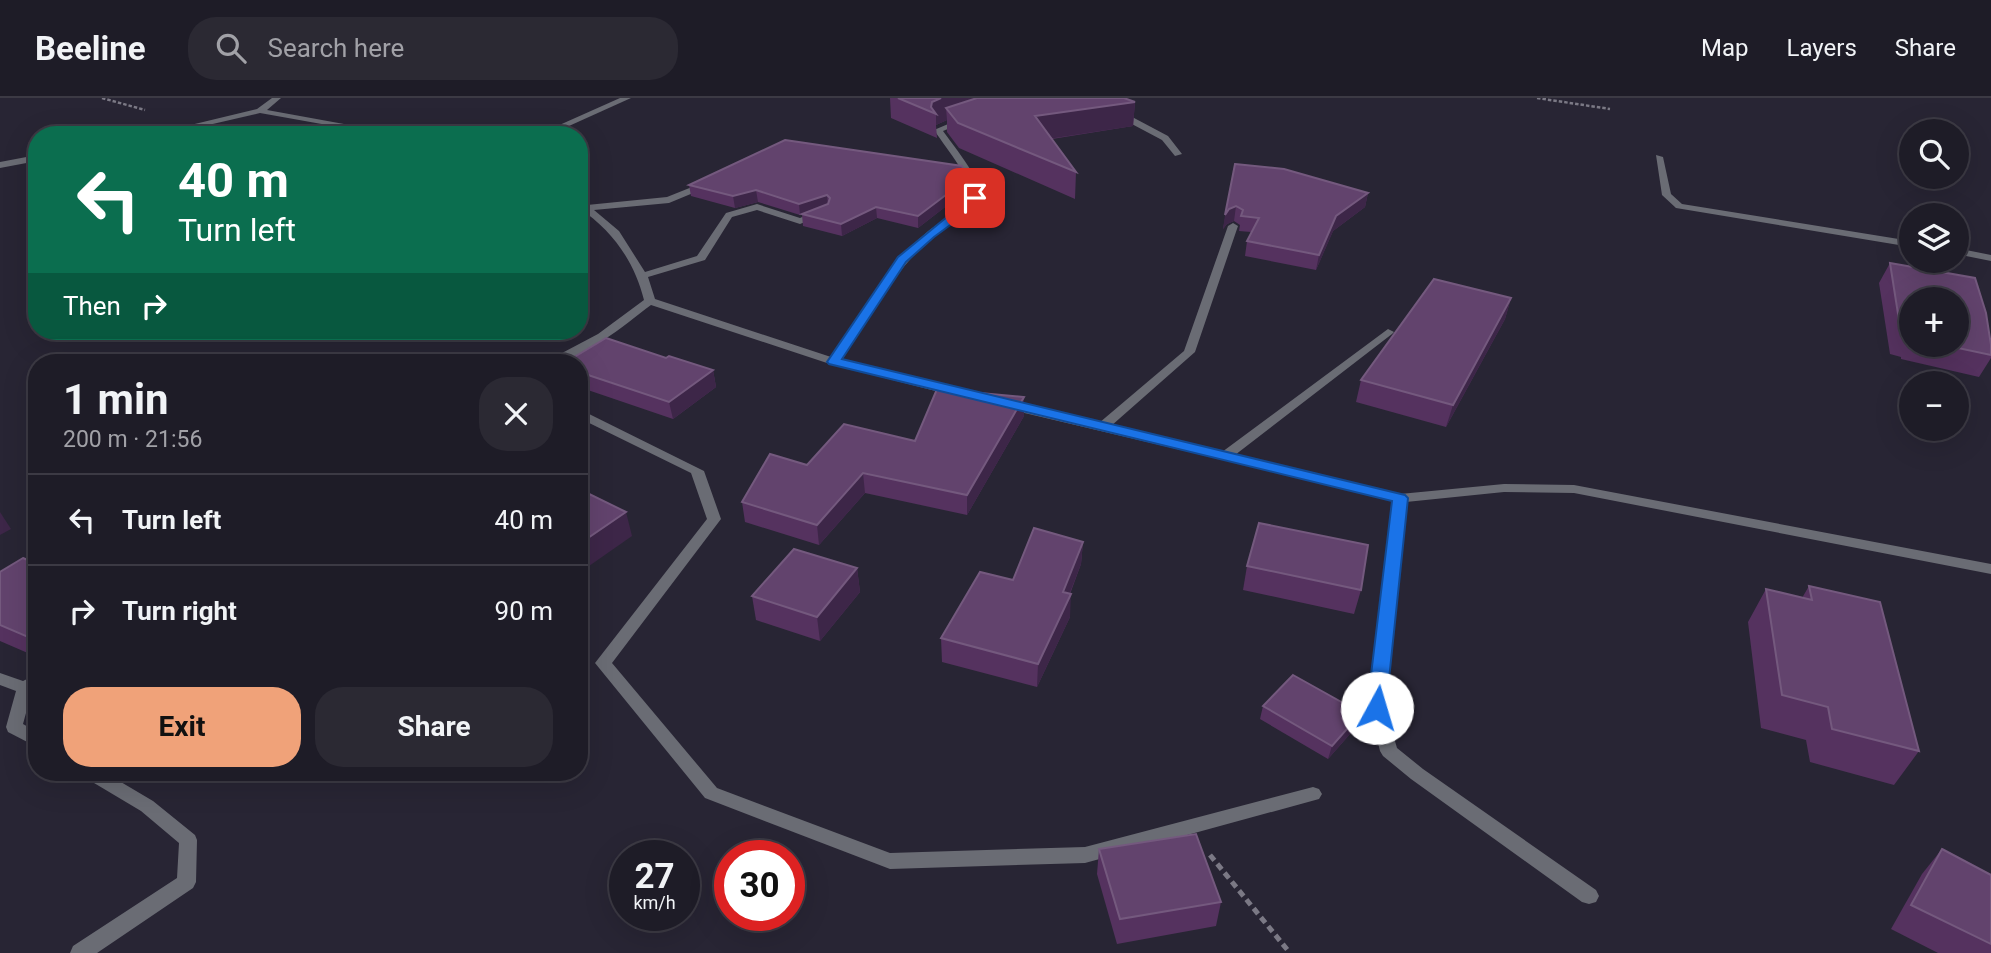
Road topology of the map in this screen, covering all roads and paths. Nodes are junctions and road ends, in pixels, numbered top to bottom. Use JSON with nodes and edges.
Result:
{"nodes":[{"id":1,"x":277,"y":98,"type":"edge"},
{"id":2,"x":627,"y":98,"type":"edge"},
{"id":3,"x":1537,"y":98,"type":"edge"},
{"id":4,"x":1610,"y":109,"type":"dead end"},
{"id":5,"x":1110,"y":110,"type":"edge"},
{"id":6,"x":260,"y":111,"type":"junction"},
{"id":7,"x":971,"y":120,"type":"edge"},
{"id":8,"x":193,"y":126,"type":"edge"},
{"id":9,"x":344,"y":126,"type":"edge"},
{"id":10,"x":562,"y":126,"type":"edge"},
{"id":11,"x":1178,"y":154,"type":"dead end"},
{"id":12,"x":1659,"y":157,"type":"dead end"},
{"id":13,"x":28,"y":160,"type":"edge"},
{"id":14,"x":0,"y":165,"type":"edge"},
{"id":15,"x":713,"y":181,"type":"edge"},
{"id":16,"x":588,"y":206,"type":"edge"},
{"id":17,"x":588,"y":210,"type":"edge"},
{"id":18,"x":825,"y":211,"type":"edge"},
{"id":19,"x":1233,"y":226,"type":"edge"},
{"id":20,"x":1899,"y":242,"type":"edge"},
{"id":21,"x":1969,"y":254,"type":"edge"},
{"id":22,"x":1991,"y":258,"type":"edge"},
{"id":23,"x":645,"y":275,"type":"junction"},
{"id":24,"x":650,"y":301,"type":"junction"},
{"id":25,"x":1388,"y":332,"type":"dead end"},
{"id":26,"x":567,"y":354,"type":"edge"},
{"id":27,"x":834,"y":362,"type":"junction"},
{"id":28,"x":588,"y":417,"type":"edge"},
{"id":29,"x":1101,"y":428,"type":"junction"},
{"id":30,"x":1224,"y":457,"type":"junction"},
{"id":31,"x":1400,"y":498,"type":"junction"},
{"id":32,"x":1991,"y":569,"type":"edge"},
{"id":33,"x":0,"y":679,"type":"edge"},
{"id":34,"x":28,"y":684,"type":"edge"},
{"id":35,"x":28,"y":692,"type":"edge"},
{"id":36,"x":28,"y":735,"type":"edge"},
{"id":37,"x":105,"y":781,"type":"edge"},
{"id":38,"x":1313,"y":794,"type":"dead end"},
{"id":39,"x":1187,"y":828,"type":"junction"},
{"id":40,"x":1589,"y":896,"type":"dead end"},
{"id":41,"x":80,"y":953,"type":"edge"},
{"id":42,"x":1290,"y":953,"type":"edge"}],
"edges":[{"from":1,"to":6,"type":"street"},
{"from":2,"to":10,"type":"street"},
{"from":3,"to":4,"type":"path"},
{"from":5,"to":11,"type":"street"},
{"from":6,"to":8,"type":"street"},
{"from":6,"to":9,"type":"street"},
{"from":7,"to":27,"type":"street"},
{"from":12,"to":20,"type":"street"},
{"from":13,"to":14,"type":"street"},
{"from":15,"to":16,"type":"street"},
{"from":17,"to":23,"type":"street"},
{"from":18,"to":23,"type":"street"},
{"from":19,"to":29,"type":"street"},
{"from":21,"to":22,"type":"street"},
{"from":23,"to":24,"type":"street"},
{"from":24,"to":26,"type":"street"},
{"from":24,"to":27,"type":"street"},
{"from":25,"to":30,"type":"street"},
{"from":27,"to":29,"type":"street"},
{"from":28,"to":39,"type":"street"},
{"from":29,"to":30,"type":"street"},
{"from":30,"to":31,"type":"street"},
{"from":31,"to":32,"type":"street"},
{"from":31,"to":40,"type":"street"},
{"from":33,"to":34,"type":"street"},
{"from":35,"to":36,"type":"street"},
{"from":37,"to":41,"type":"street"},
{"from":38,"to":39,"type":"street"},
{"from":39,"to":42,"type":"path"}]}
